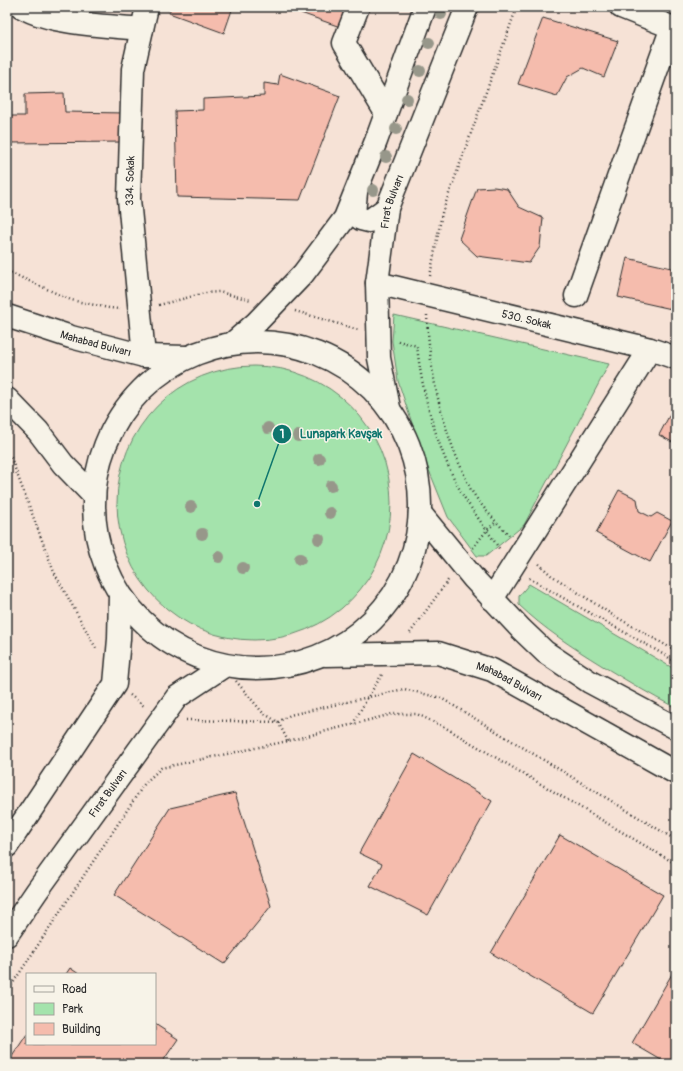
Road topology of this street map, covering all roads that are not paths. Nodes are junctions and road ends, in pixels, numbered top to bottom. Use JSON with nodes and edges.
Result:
{"nodes":[{"id":1,"x":22,"y":7,"type":"edge"},
{"id":2,"x":147,"y":7,"type":"edge"},
{"id":3,"x":358,"y":7,"type":"edge"},
{"id":4,"x":425,"y":7,"type":"edge"},
{"id":5,"x":468,"y":7,"type":"edge"},
{"id":6,"x":621,"y":7,"type":"edge"},
{"id":7,"x":674,"y":28,"type":"edge"},
{"id":8,"x":142,"y":29,"type":"junction"},
{"id":9,"x":386,"y":114,"type":"junction"},
{"id":10,"x":356,"y":191,"type":"junction"},
{"id":11,"x":387,"y":208,"type":"junction"},
{"id":12,"x":377,"y":283,"type":"junction"},
{"id":13,"x":576,"y":296,"type":"dead end"},
{"id":14,"x":7,"y":316,"type":"edge"},
{"id":15,"x":233,"y":343,"type":"junction"},
{"id":16,"x":650,"y":350,"type":"junction"},
{"id":17,"x":144,"y":356,"type":"junction"},
{"id":18,"x":187,"y":357,"type":"junction"},
{"id":19,"x":676,"y":358,"type":"edge"},
{"id":20,"x":7,"y":399,"type":"edge"},
{"id":21,"x":389,"y":409,"type":"junction"},
{"id":22,"x":94,"y":496,"type":"junction"},
{"id":23,"x":420,"y":513,"type":"junction"},
{"id":24,"x":120,"y":595,"type":"junction"},
{"id":25,"x":492,"y":599,"type":"junction"},
{"id":26,"x":325,"y":655,"type":"junction"},
{"id":27,"x":224,"y":666,"type":"junction"},
{"id":28,"x":676,"y":728,"type":"edge"},
{"id":29,"x":676,"y":773,"type":"edge"},
{"id":30,"x":7,"y":846,"type":"edge"},
{"id":31,"x":7,"y":935,"type":"edge"}],
"edges":[{"from":1,"to":8,"type":"main road"},
{"from":2,"to":8,"type":"main road","name":"334. Sokak"},
{"from":3,"to":9,"type":"main road"},
{"from":4,"to":9,"type":"main road"},
{"from":5,"to":11,"type":"main road","name":"Fırat Bulvarı"},
{"from":6,"to":7,"type":"main road"},
{"from":7,"to":13,"type":"main road"},
{"from":8,"to":17,"type":"main road","name":"334. Sokak"},
{"from":9,"to":10,"type":"main road"},
{"from":10,"to":11,"type":"main road"},
{"from":10,"to":15,"type":"main road"},
{"from":11,"to":12,"type":"main road","name":"Fırat Bulvarı"},
{"from":12,"to":16,"type":"main road","name":"530. Sokak"},
{"from":12,"to":21,"type":"main road","name":"Fırat Bulvarı"},
{"from":14,"to":17,"type":"main road","name":"Mahabad Bulvarı"},
{"from":15,"to":18,"type":"main road"},
{"from":15,"to":21,"type":"main road"},
{"from":16,"to":19,"type":"main road","name":"530. Sokak"},
{"from":16,"to":25,"type":"main road"},
{"from":17,"to":18,"type":"main road","name":"Mahabad Bulvarı"},
{"from":18,"to":22,"type":"main road"},
{"from":20,"to":22,"type":"main road"},
{"from":21,"to":23,"type":"main road"},
{"from":22,"to":24,"type":"main road"},
{"from":23,"to":25,"type":"main road"},
{"from":23,"to":26,"type":"main road"},
{"from":24,"to":27,"type":"main road"},
{"from":24,"to":30,"type":"main road"},
{"from":25,"to":28,"type":"main road"},
{"from":26,"to":27,"type":"main road"},
{"from":26,"to":29,"type":"main road","name":"Mahabad Bulvarı"},
{"from":27,"to":31,"type":"main road","name":"Fırat Bulvarı"}]}
